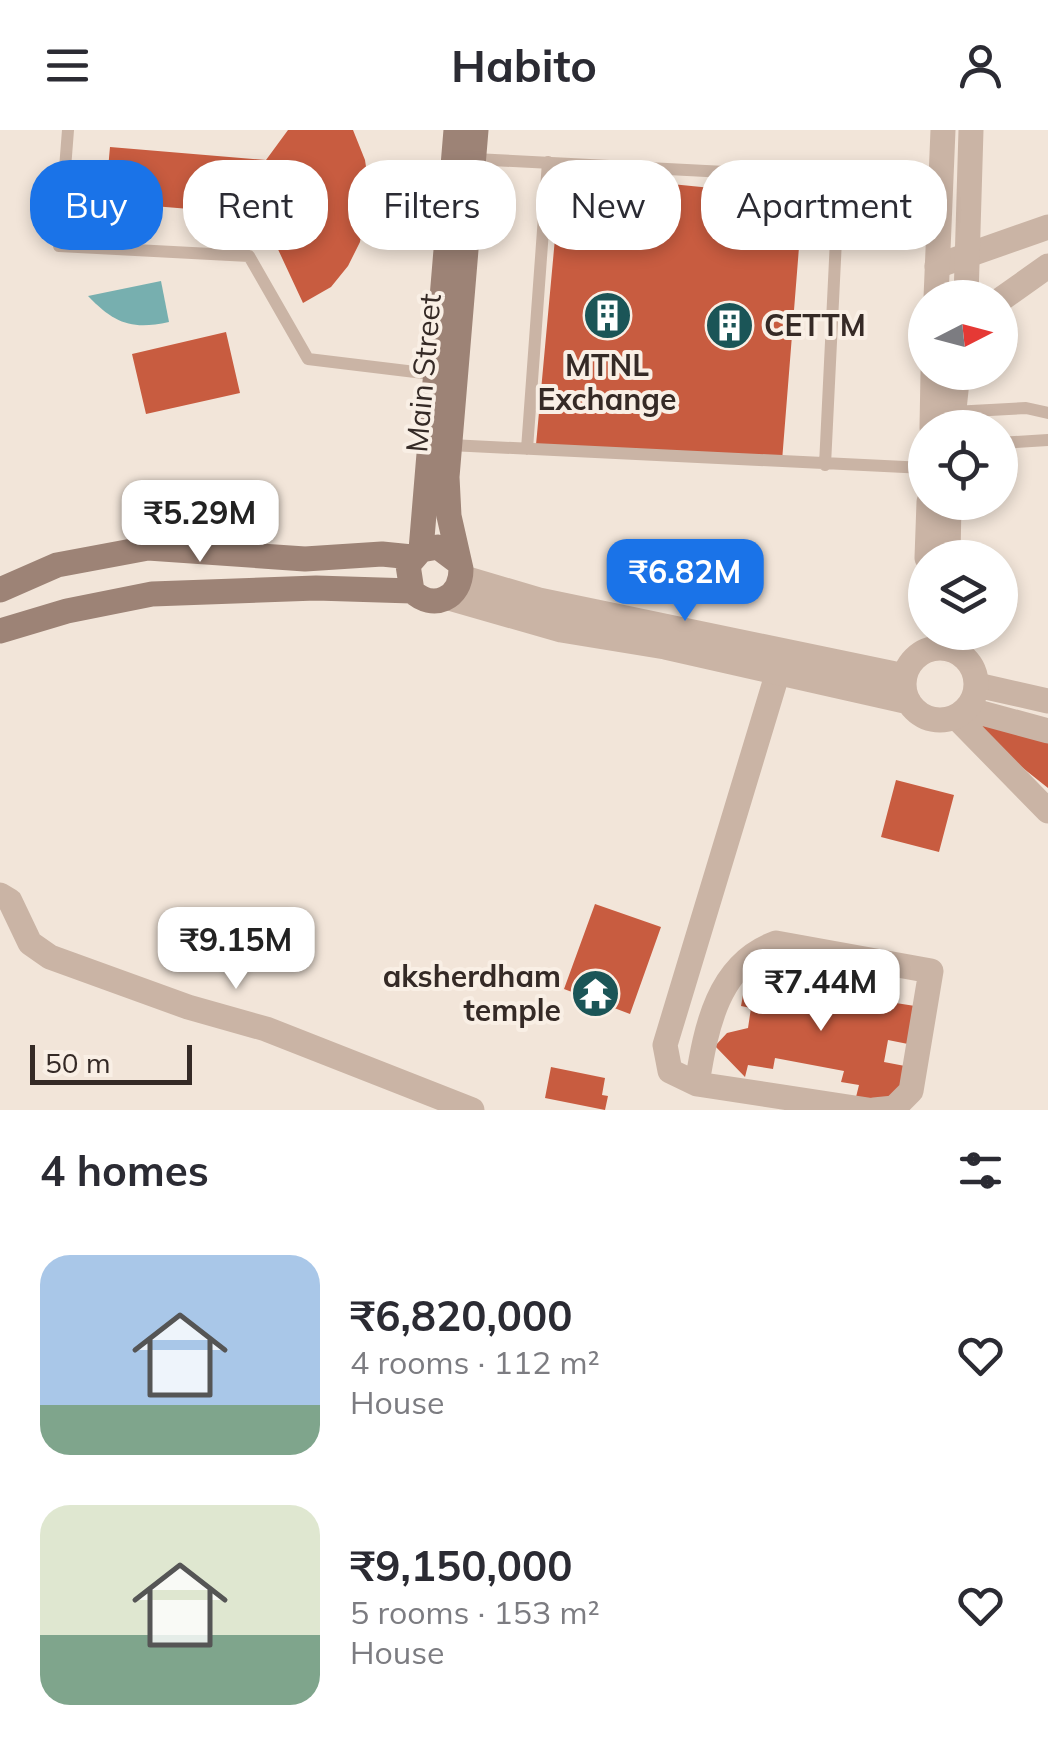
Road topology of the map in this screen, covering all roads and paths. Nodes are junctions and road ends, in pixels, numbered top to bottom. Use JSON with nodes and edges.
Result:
{"nodes":[{"id":1,"x":68,"y":130,"type":"edge"},
{"id":2,"x":456,"y":130,"type":"edge"},
{"id":3,"x":476,"y":130,"type":"edge"},
{"id":4,"x":943,"y":130,"type":"edge"},
{"id":5,"x":971,"y":130,"type":"edge"},
{"id":6,"x":474,"y":159,"type":"junction"},
{"id":7,"x":941,"y":160,"type":"edge"},
{"id":8,"x":536,"y":162,"type":"edge"},
{"id":9,"x":970,"y":176,"type":"junction"},
{"id":10,"x":947,"y":178,"type":"edge"},
{"id":11,"x":1048,"y":227,"type":"edge"},
{"id":12,"x":542,"y":250,"type":"edge"},
{"id":13,"x":835,"y":250,"type":"edge"},
{"id":14,"x":938,"y":250,"type":"edge"},
{"id":15,"x":967,"y":258,"type":"junction"},
{"id":16,"x":937,"y":266,"type":"junction"},
{"id":17,"x":1048,"y":266,"type":"edge"},
{"id":18,"x":937,"y":280,"type":"edge"},
{"id":19,"x":966,"y":280,"type":"edge"},
{"id":20,"x":1018,"y":287,"type":"edge"},
{"id":21,"x":446,"y":376,"type":"junction"},
{"id":22,"x":1014,"y":410,"type":"edge"},
{"id":23,"x":1048,"y":413,"type":"edge"},
{"id":24,"x":1048,"y":440,"type":"edge"},
{"id":25,"x":1018,"y":442,"type":"edge"},
{"id":26,"x":450,"y":445,"type":"junction"},
{"id":27,"x":528,"y":449,"type":"junction"},
{"id":28,"x":825,"y":465,"type":"junction"},
{"id":29,"x":908,"y":467,"type":"edge"},
{"id":30,"x":416,"y":554,"type":"junction"},
{"id":31,"x":456,"y":579,"type":"junction"},
{"id":32,"x":0,"y":590,"type":"edge"},
{"id":33,"x":412,"y":591,"type":"junction"},
{"id":34,"x":0,"y":632,"type":"edge"},
{"id":35,"x":925,"y":650,"type":"edge"},
{"id":36,"x":951,"y":650,"type":"edge"},
{"id":37,"x":780,"y":662,"type":"junction"},
{"id":38,"x":905,"y":676,"type":"junction"},
{"id":39,"x":977,"y":685,"type":"junction"},
{"id":40,"x":1048,"y":701,"type":"edge"},
{"id":41,"x":909,"y":702,"type":"junction"},
{"id":42,"x":961,"y":713,"type":"junction"},
{"id":43,"x":1048,"y":731,"type":"edge"},
{"id":44,"x":1048,"y":811,"type":"edge"},
{"id":45,"x":0,"y":895,"type":"edge"},
{"id":46,"x":697,"y":1084,"type":"junction"},
{"id":47,"x":472,"y":1110,"type":"edge"},
{"id":48,"x":870,"y":1110,"type":"edge"}],
"edges":[{"from":1,"to":21,"type":"lane"},
{"from":2,"to":21,"type":"main road","name":"Main Street"},
{"from":3,"to":6,"type":"main road","name":"Main Street"},
{"from":4,"to":7,"type":"street"},
{"from":5,"to":9,"type":"street"},
{"from":6,"to":8,"type":"lane"},
{"from":6,"to":21,"type":"main road","name":"Main Street"},
{"from":9,"to":10,"type":"lane"},
{"from":9,"to":15,"type":"street"},
{"from":11,"to":15,"type":"street"},
{"from":12,"to":27,"type":"lane"},
{"from":13,"to":28,"type":"lane"},
{"from":14,"to":16,"type":"street"},
{"from":15,"to":16,"type":"street"},
{"from":15,"to":19,"type":"street"},
{"from":16,"to":18,"type":"street"},
{"from":17,"to":20,"type":"street"},
{"from":21,"to":26,"type":"main road","name":"Main Street"},
{"from":21,"to":30,"type":"main road","name":"Main Street"},
{"from":22,"to":23,"type":"lane"},
{"from":24,"to":25,"type":"lane"},
{"from":26,"to":27,"type":"lane"},
{"from":26,"to":31,"type":"main road","name":"Main Street"},
{"from":27,"to":28,"type":"lane"},
{"from":28,"to":29,"type":"lane"},
{"from":30,"to":31,"type":"main road"},
{"from":30,"to":32,"type":"main road"},
{"from":30,"to":33,"type":"main road"},
{"from":31,"to":33,"type":"main road"},
{"from":31,"to":37,"type":"street"},
{"from":33,"to":34,"type":"main road"},
{"from":35,"to":38,"type":"street"},
{"from":36,"to":39,"type":"street"},
{"from":37,"to":38,"type":"street"},
{"from":37,"to":41,"type":"street"},
{"from":37,"to":46,"type":"street"},
{"from":38,"to":41,"type":"street"},
{"from":39,"to":40,"type":"street"},
{"from":39,"to":42,"type":"street"},
{"from":41,"to":42,"type":"street"},
{"from":42,"to":43,"type":"street"},
{"from":42,"to":44,"type":"street"},
{"from":45,"to":47,"type":"street"},
{"from":46,"to":48,"type":"street"},
{"from":46,"to":48,"type":"street"}]}
